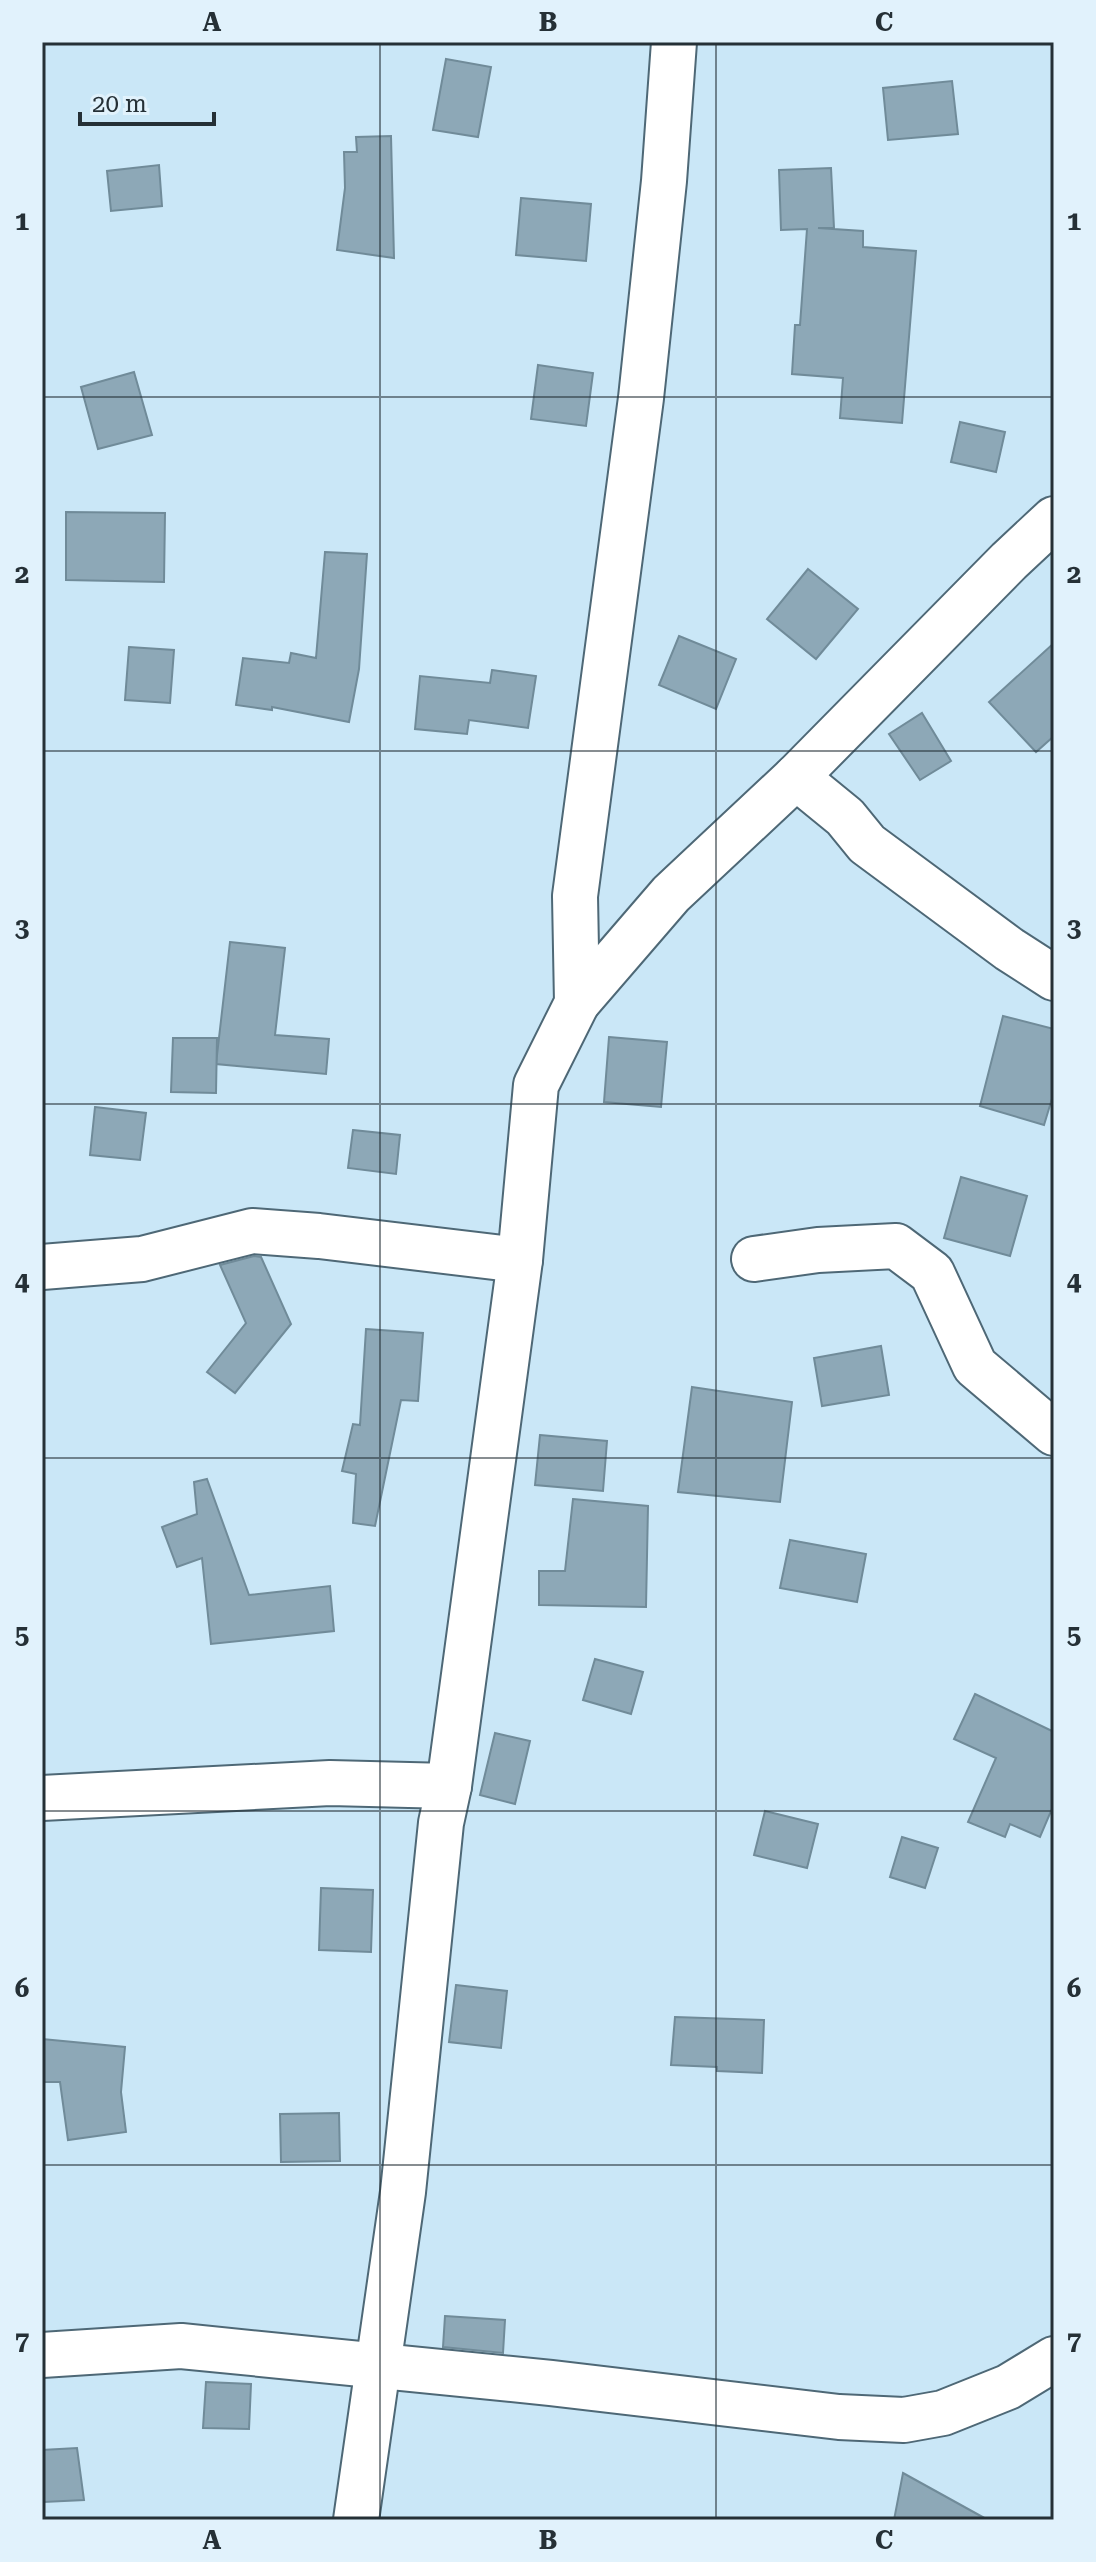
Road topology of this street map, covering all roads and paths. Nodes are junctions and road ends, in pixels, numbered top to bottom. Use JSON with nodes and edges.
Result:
{"nodes":[{"id":1,"x":674,"y":42,"type":"edge"},
{"id":2,"x":1054,"y":519,"type":"edge"},
{"id":3,"x":796,"y":777,"type":"junction"},
{"id":4,"x":1054,"y":978,"type":"edge"},
{"id":5,"x":577,"y":1003,"type":"junction"},
{"id":6,"x":754,"y":1259,"type":"dead end"},
{"id":7,"x":520,"y":1260,"type":"junction"},
{"id":8,"x":42,"y":1267,"type":"edge"},
{"id":9,"x":1054,"y":1433,"type":"edge"},
{"id":10,"x":449,"y":1786,"type":"junction"},
{"id":11,"x":42,"y":1798,"type":"edge"},
{"id":12,"x":42,"y":2355,"type":"edge"},
{"id":13,"x":1054,"y":2359,"type":"edge"},
{"id":14,"x":378,"y":2365,"type":"junction"},
{"id":15,"x":356,"y":2520,"type":"edge"}],
"edges":[{"from":1,"to":5,"type":"street"},
{"from":2,"to":3,"type":"street"},
{"from":3,"to":4,"type":"street"},
{"from":3,"to":5,"type":"street"},
{"from":5,"to":7,"type":"street"},
{"from":6,"to":9,"type":"street"},
{"from":7,"to":8,"type":"street"},
{"from":7,"to":10,"type":"street"},
{"from":10,"to":11,"type":"street"},
{"from":10,"to":14,"type":"street"},
{"from":12,"to":14,"type":"street"},
{"from":13,"to":14,"type":"street"},
{"from":14,"to":15,"type":"street"}]}
